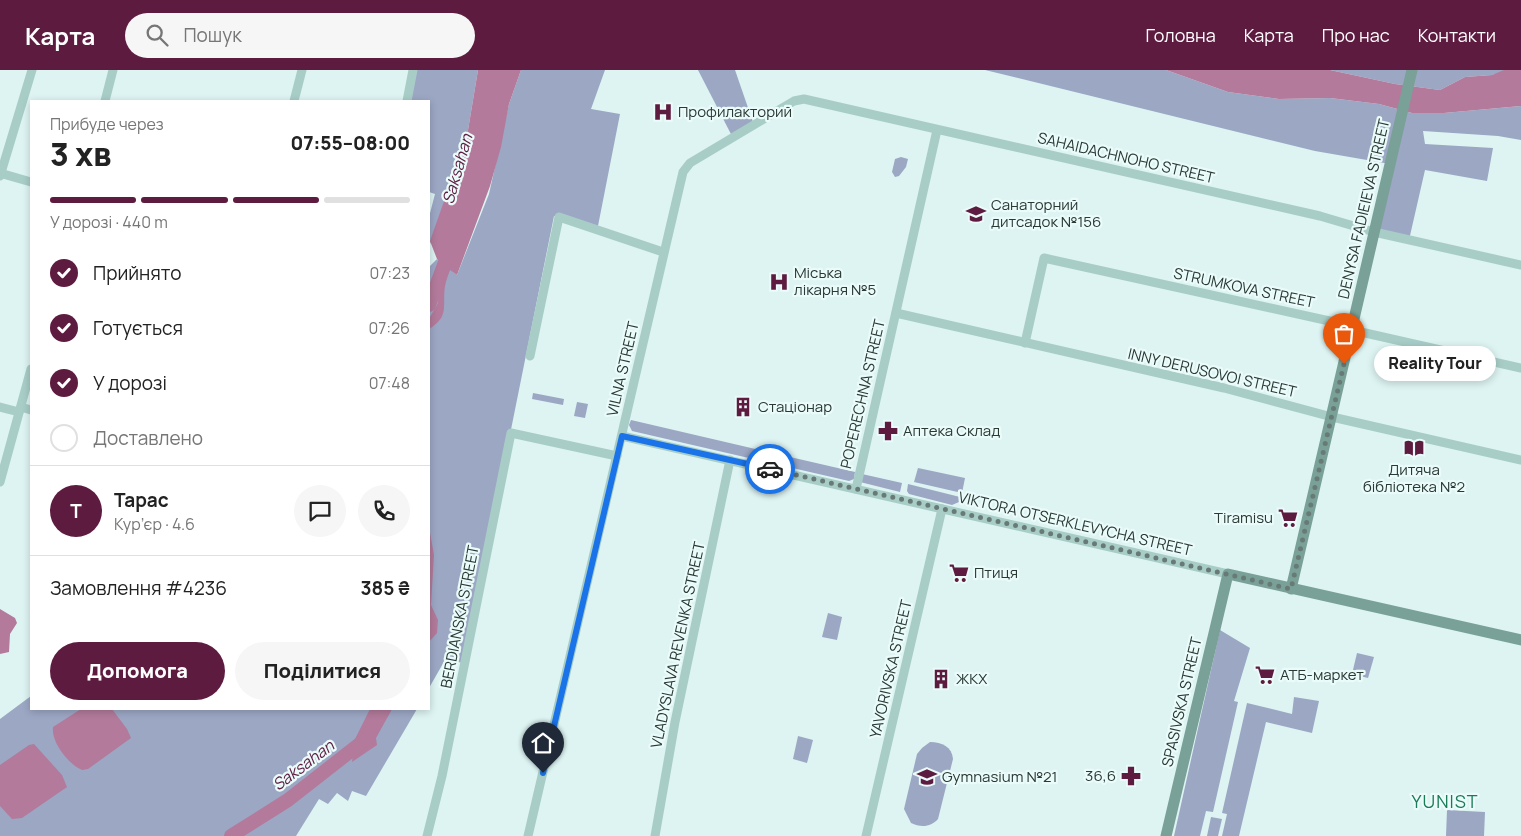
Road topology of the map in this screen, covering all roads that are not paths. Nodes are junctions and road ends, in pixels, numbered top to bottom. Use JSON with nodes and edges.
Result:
{"nodes":[{"id":1,"x":32,"y":70,"type":"edge"},
{"id":2,"x":113,"y":70,"type":"edge"},
{"id":3,"x":302,"y":70,"type":"edge"},
{"id":4,"x":414,"y":70,"type":"edge"},
{"id":5,"x":1412,"y":70,"type":"edge"},
{"id":6,"x":105,"y":100,"type":"edge"},
{"id":7,"x":294,"y":100,"type":"edge"},
{"id":8,"x":407,"y":100,"type":"edge"},
{"id":9,"x":937,"y":130,"type":"junction"},
{"id":10,"x":733,"y":138,"type":"joint"},
{"id":11,"x":0,"y":174,"type":"edge"},
{"id":12,"x":30,"y":182,"type":"edge"},
{"id":13,"x":1374,"y":232,"type":"junction"},
{"id":14,"x":663,"y":252,"type":"junction"},
{"id":15,"x":1521,"y":265,"type":"edge"},
{"id":16,"x":896,"y":313,"type":"junction"},
{"id":17,"x":1352,"y":330,"type":"junction"},
{"id":18,"x":1025,"y":343,"type":"junction"},
{"id":19,"x":530,"y":356,"type":"dead end"},
{"id":20,"x":1521,"y":368,"type":"edge"},
{"id":21,"x":30,"y":373,"type":"edge"},
{"id":22,"x":0,"y":407,"type":"edge"},
{"id":23,"x":20,"y":409,"type":"junction"},
{"id":24,"x":30,"y":410,"type":"edge"},
{"id":25,"x":1332,"y":417,"type":"junction"},
{"id":26,"x":622,"y":436,"type":"junction"},
{"id":27,"x":617,"y":456,"type":"junction"},
{"id":28,"x":730,"y":460,"type":"junction"},
{"id":29,"x":1521,"y":460,"type":"edge"},
{"id":30,"x":0,"y":482,"type":"edge"},
{"id":31,"x":856,"y":489,"type":"junction"},
{"id":32,"x":942,"y":509,"type":"junction"},
{"id":33,"x":1228,"y":574,"type":"junction"},
{"id":34,"x":1291,"y":589,"type":"junction"},
{"id":35,"x":1521,"y":640,"type":"edge"},
{"id":36,"x":426,"y":836,"type":"edge"},
{"id":37,"x":528,"y":836,"type":"edge"},
{"id":38,"x":655,"y":836,"type":"edge"},
{"id":39,"x":866,"y":836,"type":"edge"},
{"id":40,"x":1166,"y":836,"type":"edge"}],
"edges":[{"from":1,"to":11,"type":"street"},
{"from":2,"to":6,"type":"street"},
{"from":3,"to":7,"type":"street"},
{"from":4,"to":8,"type":"street"},
{"from":5,"to":13,"type":"street","name":"DENYSA FADIEIEVA STREET"},
{"from":9,"to":10,"type":"street","name":"SAHAIDACHNOHO STREET"},
{"from":9,"to":13,"type":"street","name":"SAHAIDACHNOHO STREET"},
{"from":9,"to":16,"type":"street","name":"POPERECHNA STREET"},
{"from":10,"to":14,"type":"street","name":"VILNA STREET"},
{"from":11,"to":12,"type":"street"},
{"from":13,"to":15,"type":"street","name":"SAHAIDACHNOHO STREET"},
{"from":13,"to":17,"type":"street","name":"DENYSA FADIEIEVA STREET"},
{"from":14,"to":19,"type":"street"},
{"from":14,"to":26,"type":"street","name":"VILNA STREET"},
{"from":16,"to":18,"type":"street","name":"INNY DERUSOVOI STREET"},
{"from":16,"to":31,"type":"street","name":"POPERECHNA STREET"},
{"from":17,"to":18,"type":"street","name":"STRUMKOVA STREET"},
{"from":17,"to":20,"type":"street","name":"STRUMKOVA STREET"},
{"from":17,"to":25,"type":"street","name":"DENYSA FADIEIEVA STREET"},
{"from":18,"to":25,"type":"street","name":"INNY DERUSOVOI STREET"},
{"from":21,"to":23,"type":"street"},
{"from":22,"to":23,"type":"street"},
{"from":23,"to":24,"type":"street"},
{"from":23,"to":30,"type":"street"},
{"from":25,"to":29,"type":"street","name":"INNY DERUSOVOI STREET"},
{"from":25,"to":34,"type":"street","name":"DENYSA FADIEIEVA STREET"},
{"from":26,"to":27,"type":"street","name":"VILNA STREET"},
{"from":26,"to":28,"type":"street","name":"VIKTORA OTSERKLEVYCHA STREET"},
{"from":27,"to":36,"type":"street","name":"BERDIANSKA STREET"},
{"from":27,"to":37,"type":"street","name":"VILNA STREET"},
{"from":28,"to":31,"type":"street","name":"VIKTORA OTSERKLEVYCHA STREET"},
{"from":28,"to":38,"type":"street","name":"VLADYSLAVA REVENKA STREET"},
{"from":31,"to":32,"type":"street","name":"VIKTORA OTSERKLEVYCHA STREET"},
{"from":32,"to":33,"type":"street","name":"VIKTORA OTSERKLEVYCHA STREET"},
{"from":32,"to":39,"type":"street","name":"YAVORIVSKA STREET"},
{"from":33,"to":34,"type":"street","name":"VIKTORA OTSERKLEVYCHA STREET"},
{"from":33,"to":40,"type":"street","name":"SPASIVSKA STREET"},
{"from":34,"to":35,"type":"street","name":"VIKTORA OTSERKLEVYCHA STREET"}]}
